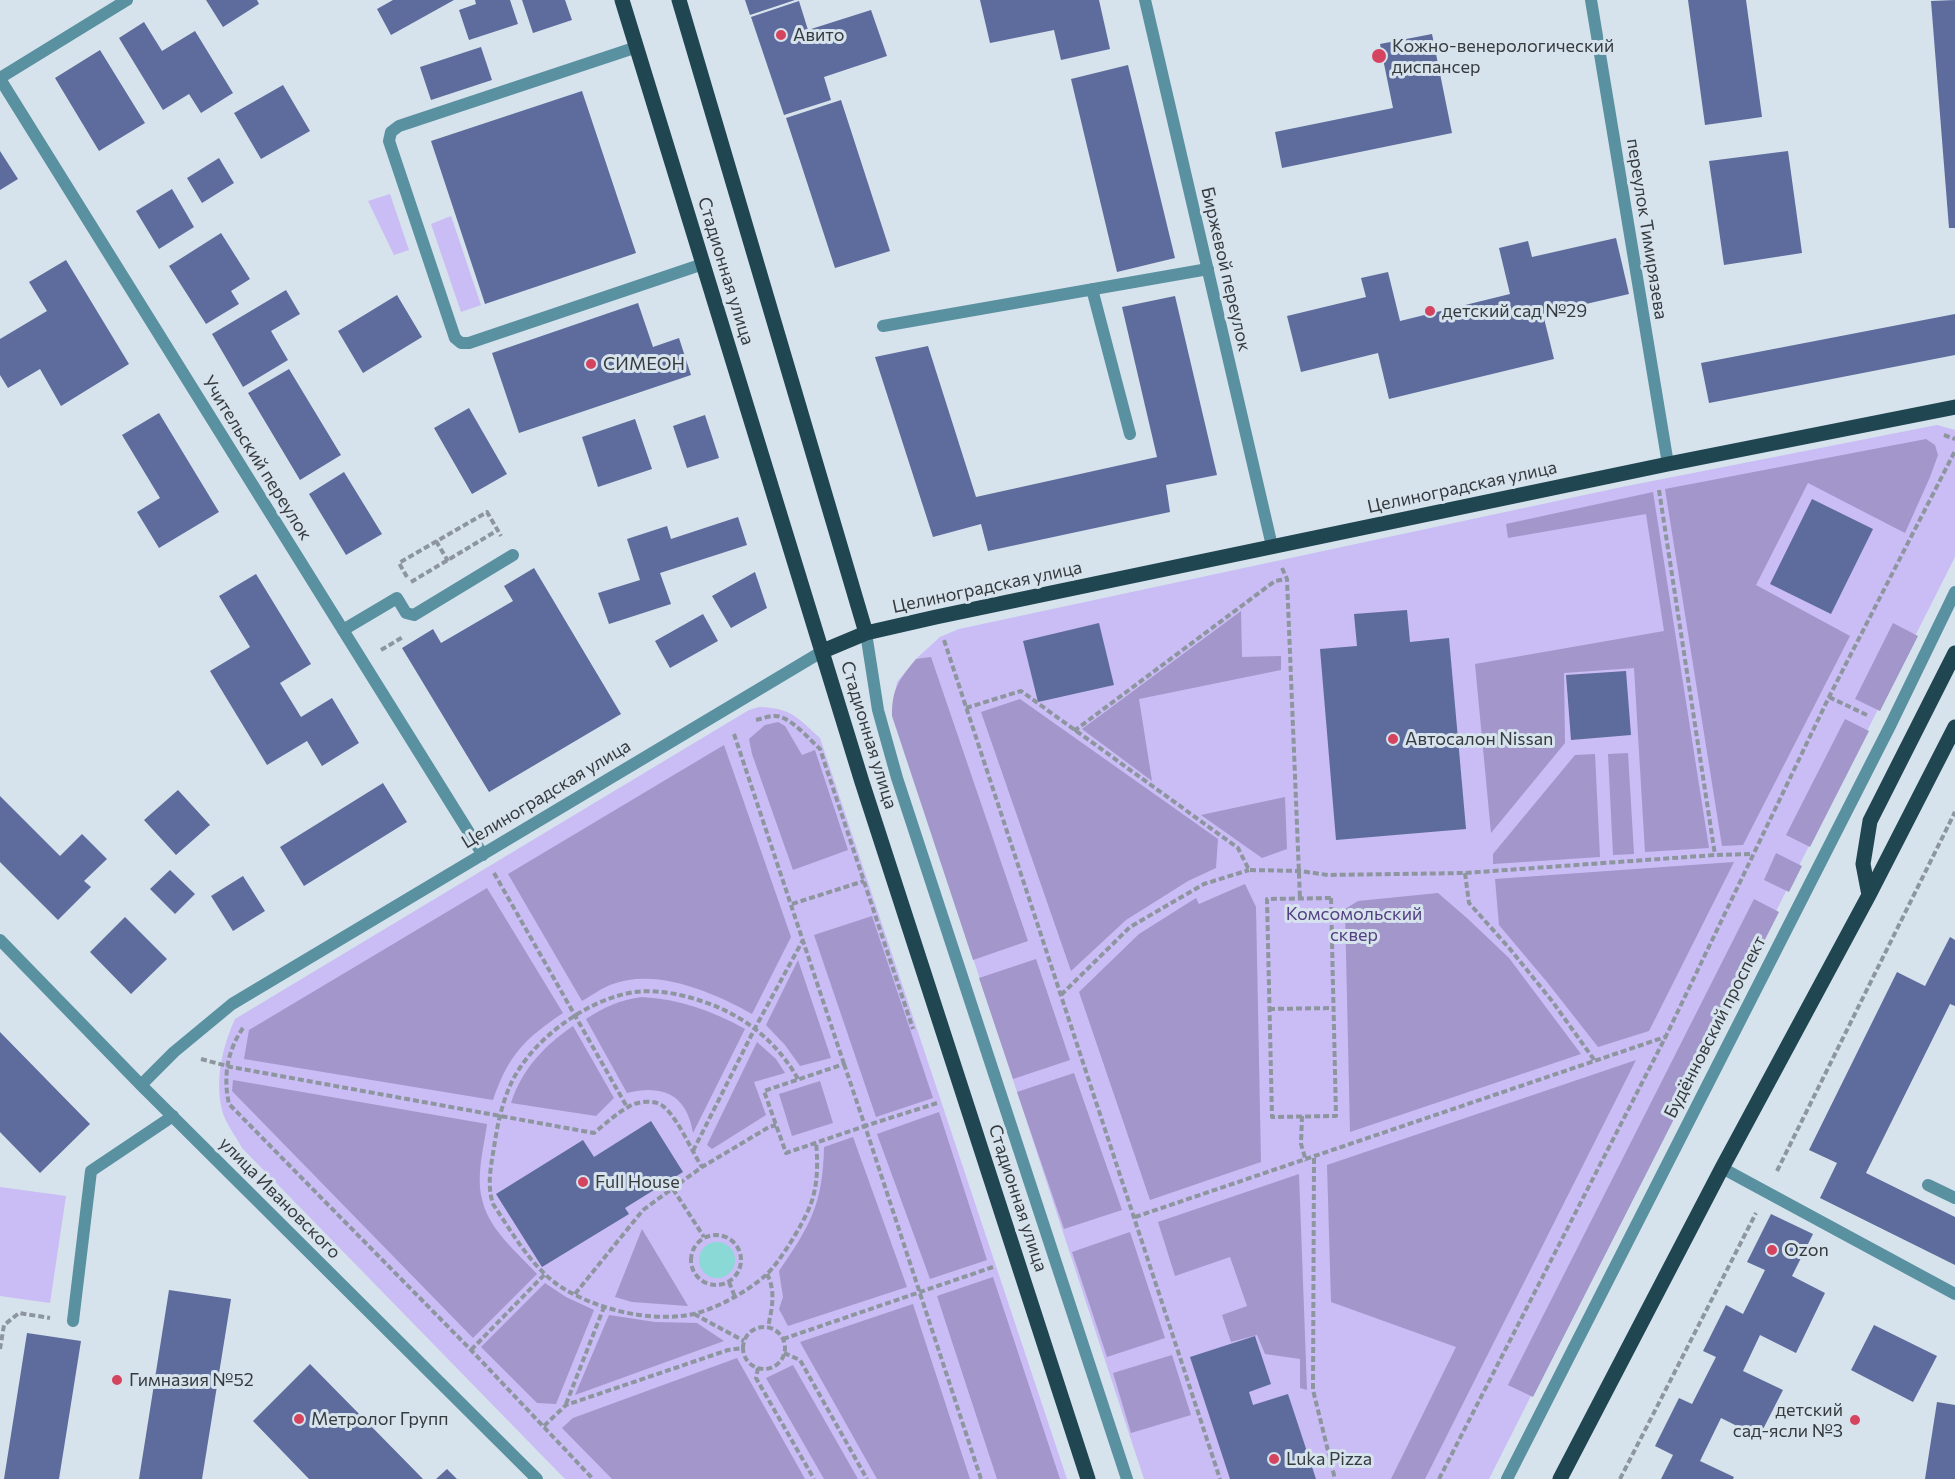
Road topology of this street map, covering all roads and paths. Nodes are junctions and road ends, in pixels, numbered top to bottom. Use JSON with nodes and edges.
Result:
{"nodes":[{"id":1,"x":127,"y":0,"type":"edge"},
{"id":2,"x":622,"y":0,"type":"edge"},
{"id":3,"x":679,"y":0,"type":"edge"},
{"id":4,"x":1145,"y":0,"type":"edge"},
{"id":5,"x":1591,"y":0,"type":"edge"},
{"id":6,"x":637,"y":47,"type":"junction"},
{"id":7,"x":0,"y":79,"type":"edge"},
{"id":8,"x":704,"y":264,"type":"junction"},
{"id":9,"x":1208,"y":269,"type":"junction"},
{"id":10,"x":1092,"y":289,"type":"junction"},
{"id":11,"x":883,"y":326,"type":"dead end"},
{"id":12,"x":1955,"y":407,"type":"edge"},
{"id":13,"x":1130,"y":434,"type":"dead end"},
{"id":14,"x":1955,"y":451,"type":"edge"},
{"id":15,"x":1668,"y":464,"type":"junction"},
{"id":16,"x":1658,"y":483,"type":"dead end"},
{"id":17,"x":498,"y":530,"type":"junction"},
{"id":18,"x":1272,"y":546,"type":"junction"},
{"id":19,"x":513,"y":555,"type":"joint"},
{"id":20,"x":1287,"y":579,"type":"junction"},
{"id":21,"x":410,"y":582,"type":"junction"},
{"id":22,"x":1955,"y":592,"type":"edge"},
{"id":23,"x":397,"y":598,"type":"junction"},
{"id":24,"x":936,"y":617,"type":"junction"},
{"id":25,"x":343,"y":630,"type":"junction"},
{"id":26,"x":866,"y":633,"type":"junction"},
{"id":27,"x":822,"y":651,"type":"junction"},
{"id":28,"x":1955,"y":653,"type":"edge"},
{"id":29,"x":966,"y":708,"type":"junction"},
{"id":30,"x":748,"y":725,"type":"dead end"},
{"id":31,"x":1955,"y":727,"type":"edge"},
{"id":32,"x":741,"y":730,"type":"dead end"},
{"id":33,"x":1073,"y":731,"type":"junction"},
{"id":34,"x":820,"y":749,"type":"dead end"},
{"id":35,"x":1955,"y":812,"type":"edge"},
{"id":36,"x":1753,"y":854,"type":"junction"},
{"id":37,"x":483,"y":855,"type":"junction"},
{"id":38,"x":1715,"y":855,"type":"junction"},
{"id":39,"x":505,"y":870,"type":"dead end"},
{"id":40,"x":1249,"y":870,"type":"junction"},
{"id":41,"x":1300,"y":871,"type":"junction"},
{"id":42,"x":1465,"y":873,"type":"junction"},
{"id":43,"x":495,"y":876,"type":"junction"},
{"id":44,"x":864,"y":881,"type":"dead end"},
{"id":45,"x":1869,"y":895,"type":"junction"},
{"id":46,"x":1300,"y":899,"type":"junction"},
{"id":47,"x":792,"y":904,"type":"junction"},
{"id":48,"x":803,"y":939,"type":"junction"},
{"id":49,"x":0,"y":940,"type":"edge"},
{"id":50,"x":1061,"y":994,"type":"junction"},
{"id":51,"x":1334,"y":1008,"type":"junction"},
{"id":52,"x":1269,"y":1009,"type":"junction"},
{"id":53,"x":575,"y":1016,"type":"junction"},
{"id":54,"x":244,"y":1026,"type":"dead end"},
{"id":55,"x":755,"y":1028,"type":"junction"},
{"id":56,"x":1666,"y":1036,"type":"junction"},
{"id":57,"x":174,"y":1052,"type":"junction"},
{"id":58,"x":1595,"y":1061,"type":"junction"},
{"id":59,"x":844,"y":1064,"type":"junction"},
{"id":60,"x":226,"y":1066,"type":"junction"},
{"id":61,"x":798,"y":1079,"type":"junction"},
{"id":62,"x":141,"y":1085,"type":"junction"},
{"id":63,"x":937,"y":1103,"type":"dead end"},
{"id":64,"x":627,"y":1107,"type":"junction"},
{"id":65,"x":173,"y":1116,"type":"junction"},
{"id":66,"x":1302,"y":1116,"type":"junction"},
{"id":67,"x":499,"y":1117,"type":"junction"},
{"id":68,"x":776,"y":1125,"type":"junction"},
{"id":69,"x":865,"y":1126,"type":"junction"},
{"id":70,"x":816,"y":1142,"type":"junction"},
{"id":71,"x":692,"y":1152,"type":"junction"},
{"id":72,"x":1314,"y":1158,"type":"junction"},
{"id":73,"x":1306,"y":1161,"type":"junction"},
{"id":74,"x":702,"y":1167,"type":"junction"},
{"id":75,"x":1722,"y":1168,"type":"junction"},
{"id":76,"x":1928,"y":1185,"type":"dead end"},
{"id":77,"x":674,"y":1189,"type":"junction"},
{"id":78,"x":1766,"y":1192,"type":"junction"},
{"id":79,"x":1955,"y":1198,"type":"edge"},
{"id":80,"x":1135,"y":1217,"type":"junction"},
{"id":81,"x":704,"y":1237,"type":"junction"},
{"id":82,"x":993,"y":1267,"type":"dead end"},
{"id":83,"x":545,"y":1274,"type":"junction"},
{"id":84,"x":767,"y":1274,"type":"junction"},
{"id":85,"x":729,"y":1282,"type":"junction"},
{"id":86,"x":920,"y":1292,"type":"junction"},
{"id":87,"x":575,"y":1294,"type":"junction"},
{"id":88,"x":1955,"y":1294,"type":"edge"},
{"id":89,"x":735,"y":1297,"type":"junction"},
{"id":90,"x":604,"y":1307,"type":"junction"},
{"id":91,"x":694,"y":1314,"type":"junction"},
{"id":92,"x":73,"y":1321,"type":"joint"},
{"id":93,"x":768,"y":1327,"type":"junction"},
{"id":94,"x":783,"y":1339,"type":"junction"},
{"id":95,"x":744,"y":1341,"type":"junction"},
{"id":96,"x":0,"y":1348,"type":"edge"},
{"id":97,"x":743,"y":1348,"type":"junction"},
{"id":98,"x":471,"y":1350,"type":"junction"},
{"id":99,"x":784,"y":1353,"type":"junction"},
{"id":100,"x":758,"y":1368,"type":"junction"},
{"id":101,"x":566,"y":1405,"type":"junction"},
{"id":102,"x":544,"y":1426,"type":"junction"},
{"id":103,"x":537,"y":1479,"type":"edge"},
{"id":104,"x":594,"y":1479,"type":"edge"},
{"id":105,"x":814,"y":1479,"type":"edge"},
{"id":106,"x":867,"y":1479,"type":"edge"},
{"id":107,"x":981,"y":1479,"type":"edge"},
{"id":108,"x":1088,"y":1479,"type":"edge"},
{"id":109,"x":1126,"y":1479,"type":"edge"},
{"id":110,"x":1220,"y":1479,"type":"edge"},
{"id":111,"x":1335,"y":1479,"type":"edge"},
{"id":112,"x":1439,"y":1479,"type":"edge"},
{"id":113,"x":1507,"y":1479,"type":"edge"},
{"id":114,"x":1560,"y":1479,"type":"edge"},
{"id":115,"x":1620,"y":1479,"type":"edge"}],
"edges":[{"from":1,"to":7,"type":"street"},
{"from":2,"to":6,"type":"main road","name":"Стадионная улица"},
{"from":3,"to":26,"type":"main road","name":"Стадионная улица"},
{"from":4,"to":9,"type":"street","name":"Биржевой переулок"},
{"from":5,"to":15,"type":"street","name":"переулок Тимирязева"},
{"from":6,"to":8,"type":"main road","name":"Стадионная улица"},
{"from":6,"to":8,"type":"street"},
{"from":7,"to":25,"type":"street","name":"Учительский переулок"},
{"from":8,"to":27,"type":"main road","name":"Стадионная улица"},
{"from":9,"to":10,"type":"street"},
{"from":9,"to":18,"type":"street","name":"Биржевой переулок"},
{"from":10,"to":11,"type":"street"},
{"from":10,"to":13,"type":"street"},
{"from":12,"to":15,"type":"main road","name":"Целиноградская улица"},
{"from":14,"to":36,"type":"path"},
{"from":15,"to":18,"type":"main road","name":"Целиноградская улица"},
{"from":16,"to":38,"type":"path"},
{"from":17,"to":19,"type":"path"},
{"from":17,"to":21,"type":"path"},
{"from":17,"to":21,"type":"path"},
{"from":18,"to":20,"type":"path"},
{"from":18,"to":24,"type":"main road","name":"Целиноградская улица"},
{"from":19,"to":23,"type":"street"},
{"from":20,"to":33,"type":"path"},
{"from":20,"to":41,"type":"path"},
{"from":21,"to":23,"type":"path"},
{"from":22,"to":113,"type":"street","name":"Будённовский проспект"},
{"from":23,"to":25,"type":"street"},
{"from":24,"to":26,"type":"main road","name":"Целиноградская улица"},
{"from":24,"to":29,"type":"path"},
{"from":25,"to":37,"type":"street","name":"Учительский переулок"},
{"from":26,"to":27,"type":"main road","name":"Целиноградская улица"},
{"from":26,"to":109,"type":"street","name":"Стадионная улица"},
{"from":27,"to":37,"type":"street","name":"Целиноградская улица"},
{"from":27,"to":108,"type":"main road","name":"Стадионная улица"},
{"from":28,"to":45,"type":"main road"},
{"from":29,"to":33,"type":"path"},
{"from":29,"to":50,"type":"path"},
{"from":30,"to":34,"type":"path"},
{"from":31,"to":45,"type":"main road"},
{"from":32,"to":47,"type":"path"},
{"from":33,"to":40,"type":"path"},
{"from":35,"to":78,"type":"path"},
{"from":36,"to":38,"type":"path"},
{"from":36,"to":56,"type":"path"},
{"from":37,"to":43,"type":"path"},
{"from":37,"to":57,"type":"street","name":"Целиноградская улица"},
{"from":38,"to":42,"type":"path"},
{"from":39,"to":43,"type":"path"},
{"from":40,"to":41,"type":"path"},
{"from":40,"to":50,"type":"path"},
{"from":41,"to":42,"type":"path"},
{"from":41,"to":46,"type":"path"},
{"from":42,"to":58,"type":"path"},
{"from":43,"to":53,"type":"path"},
{"from":44,"to":47,"type":"path"},
{"from":45,"to":75,"type":"main road"},
{"from":46,"to":51,"type":"path"},
{"from":46,"to":52,"type":"path"},
{"from":47,"to":48,"type":"path"},
{"from":48,"to":55,"type":"path"},
{"from":48,"to":59,"type":"path"},
{"from":49,"to":62,"type":"street","name":"улица Ивановского"},
{"from":50,"to":80,"type":"path"},
{"from":51,"to":52,"type":"path"},
{"from":51,"to":66,"type":"path"},
{"from":52,"to":66,"type":"path"},
{"from":53,"to":55,"type":"path"},
{"from":53,"to":64,"type":"path"},
{"from":53,"to":67,"type":"path"},
{"from":54,"to":60,"type":"path"},
{"from":55,"to":61,"type":"path"},
{"from":55,"to":71,"type":"path"},
{"from":56,"to":58,"type":"path"},
{"from":56,"to":112,"type":"path"},
{"from":57,"to":60,"type":"path"},
{"from":57,"to":62,"type":"street","name":"Целиноградская улица"},
{"from":58,"to":72,"type":"path"},
{"from":59,"to":61,"type":"path"},
{"from":59,"to":69,"type":"path"},
{"from":60,"to":67,"type":"path"},
{"from":60,"to":98,"type":"path"},
{"from":61,"to":68,"type":"path"},
{"from":62,"to":65,"type":"street","name":"улица Ивановского"},
{"from":63,"to":69,"type":"path"},
{"from":64,"to":67,"type":"path"},
{"from":64,"to":71,"type":"path"},
{"from":65,"to":92,"type":"street"},
{"from":65,"to":103,"type":"street","name":"улица Ивановского"},
{"from":66,"to":73,"type":"path"},
{"from":67,"to":83,"type":"path"},
{"from":68,"to":70,"type":"path"},
{"from":68,"to":74,"type":"path"},
{"from":69,"to":70,"type":"path"},
{"from":69,"to":86,"type":"path"},
{"from":70,"to":84,"type":"path"},
{"from":71,"to":74,"type":"path"},
{"from":72,"to":73,"type":"path"},
{"from":72,"to":111,"type":"path"},
{"from":73,"to":80,"type":"path"},
{"from":74,"to":77,"type":"path"},
{"from":75,"to":78,"type":"street"},
{"from":75,"to":114,"type":"main road"},
{"from":76,"to":79,"type":"street"},
{"from":77,"to":81,"type":"path"},
{"from":77,"to":87,"type":"path"},
{"from":78,"to":88,"type":"street"},
{"from":78,"to":115,"type":"path"},
{"from":80,"to":110,"type":"path"},
{"from":81,"to":85,"type":"path"},
{"from":81,"to":85,"type":"path"},
{"from":82,"to":86,"type":"path"},
{"from":83,"to":87,"type":"path"},
{"from":83,"to":98,"type":"path"},
{"from":84,"to":89,"type":"path"},
{"from":84,"to":93,"type":"path"},
{"from":85,"to":89,"type":"path"},
{"from":86,"to":94,"type":"path"},
{"from":86,"to":107,"type":"path"},
{"from":87,"to":90,"type":"path"},
{"from":89,"to":91,"type":"path"},
{"from":90,"to":91,"type":"path"},
{"from":90,"to":101,"type":"path"},
{"from":91,"to":95,"type":"path"},
{"from":92,"to":96,"type":"path"},
{"from":93,"to":94,"type":"path"},
{"from":93,"to":95,"type":"path"},
{"from":94,"to":99,"type":"path"},
{"from":95,"to":97,"type":"path"},
{"from":97,"to":100,"type":"path"},
{"from":97,"to":101,"type":"path"},
{"from":98,"to":102,"type":"path"},
{"from":99,"to":100,"type":"path"},
{"from":99,"to":106,"type":"path"},
{"from":100,"to":105,"type":"path"},
{"from":101,"to":102,"type":"path"},
{"from":102,"to":104,"type":"path"}]}
